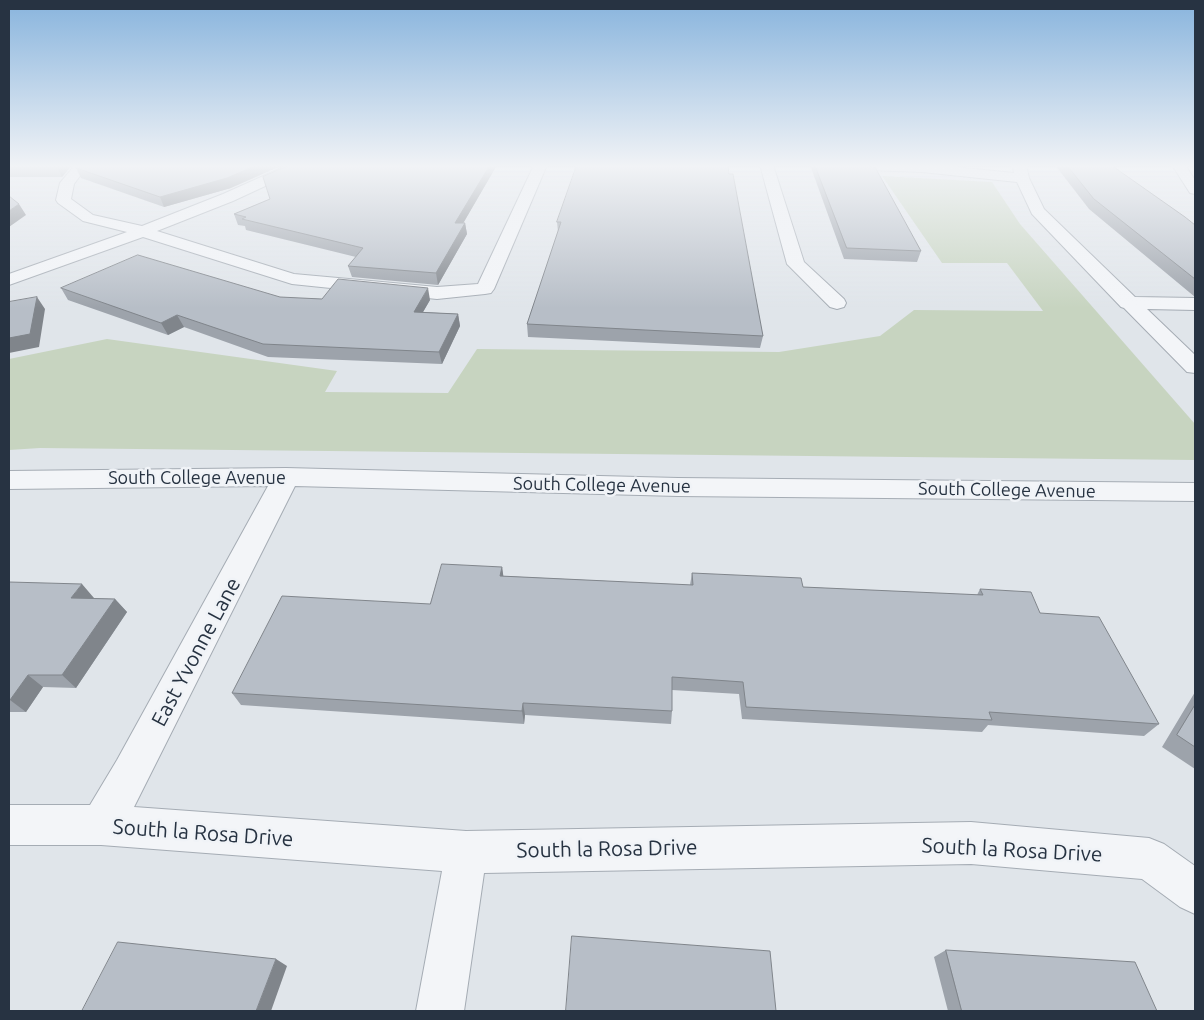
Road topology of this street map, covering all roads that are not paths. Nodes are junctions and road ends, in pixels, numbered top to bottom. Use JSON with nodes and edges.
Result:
{"nodes":[{"id":1,"x":80,"y":213,"type":"edge"},
{"id":2,"x":191,"y":213,"type":"edge"},
{"id":3,"x":520,"y":213,"type":"edge"},
{"id":4,"x":780,"y":213,"type":"edge"},
{"id":5,"x":1039,"y":213,"type":"edge"},
{"id":6,"x":140,"y":233,"type":"junction"},
{"id":7,"x":9,"y":280,"type":"edge"},
{"id":8,"x":1128,"y":302,"type":"junction"},
{"id":9,"x":837,"y":303,"type":"dead end"},
{"id":10,"x":1195,"y":304,"type":"edge"},
{"id":11,"x":1195,"y":367,"type":"edge"},
{"id":12,"x":286,"y":477,"type":"junction"},
{"id":13,"x":9,"y":480,"type":"edge"},
{"id":14,"x":1195,"y":492,"type":"edge"},
{"id":15,"x":9,"y":825,"type":"edge"},
{"id":16,"x":101,"y":825,"type":"junction"},
{"id":17,"x":466,"y":852,"type":"junction"},
{"id":18,"x":1195,"y":892,"type":"edge"},
{"id":19,"x":440,"y":1011,"type":"edge"}],
"edges":[{"from":1,"to":6,"type":"street"},
{"from":2,"to":6,"type":"street"},
{"from":3,"to":6,"type":"street"},
{"from":4,"to":9,"type":"street"},
{"from":5,"to":8,"type":"street"},
{"from":6,"to":7,"type":"street"},
{"from":8,"to":10,"type":"street"},
{"from":8,"to":11,"type":"street"},
{"from":12,"to":13,"type":"street","name":"South College Avenue"},
{"from":12,"to":14,"type":"street","name":"South College Avenue"},
{"from":12,"to":16,"type":"street","name":"East Yvonne Lane"},
{"from":15,"to":16,"type":"street","name":"South la Rosa Drive"},
{"from":16,"to":17,"type":"street","name":"South la Rosa Drive"},
{"from":17,"to":18,"type":"street","name":"South la Rosa Drive"},
{"from":17,"to":19,"type":"street"}]}
